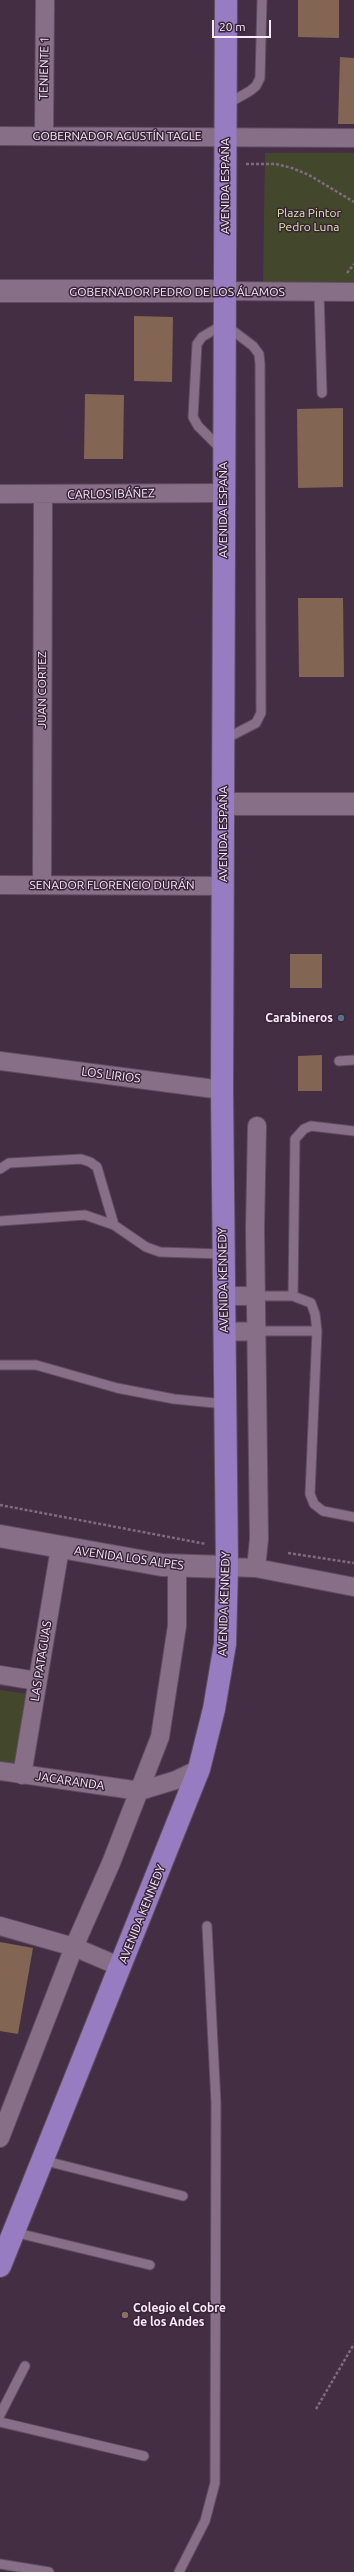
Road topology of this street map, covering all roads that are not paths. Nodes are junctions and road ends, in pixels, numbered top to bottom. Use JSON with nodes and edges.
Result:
{"nodes":[{"id":1,"x":45,"y":0,"type":"edge"},
{"id":2,"x":226,"y":0,"type":"edge"},
{"id":3,"x":262,"y":0,"type":"edge"},
{"id":4,"x":226,"y":104,"type":"junction"},
{"id":5,"x":0,"y":136,"type":"edge"},
{"id":6,"x":44,"y":136,"type":"junction"},
{"id":7,"x":225,"y":136,"type":"junction"},
{"id":8,"x":354,"y":138,"type":"edge"},
{"id":9,"x":0,"y":291,"type":"edge"},
{"id":10,"x":224,"y":292,"type":"junction"},
{"id":11,"x":319,"y":292,"type":"junction"},
{"id":12,"x":354,"y":292,"type":"edge"},
{"id":13,"x":224,"y":324,"type":"junction"},
{"id":14,"x":322,"y":393,"type":"dead end"},
{"id":15,"x":223,"y":450,"type":"junction"},
{"id":16,"x":223,"y":493,"type":"junction"},
{"id":17,"x":0,"y":494,"type":"edge"},
{"id":18,"x":43,"y":495,"type":"junction"},
{"id":19,"x":223,"y":740,"type":"junction"},
{"id":20,"x":223,"y":804,"type":"junction"},
{"id":21,"x":354,"y":804,"type":"edge"},
{"id":22,"x":0,"y":885,"type":"edge"},
{"id":23,"x":42,"y":885,"type":"junction"},
{"id":24,"x":223,"y":886,"type":"junction"},
{"id":25,"x":223,"y":1020,"type":"joint"},
{"id":26,"x":354,"y":1060,"type":"edge"},
{"id":27,"x":0,"y":1061,"type":"edge"},
{"id":28,"x":339,"y":1062,"type":"dead end"},
{"id":29,"x":222,"y":1090,"type":"junction"},
{"id":30,"x":257,"y":1126,"type":"dead end"},
{"id":31,"x":354,"y":1131,"type":"edge"},
{"id":32,"x":0,"y":1169,"type":"edge"},
{"id":33,"x":0,"y":1220,"type":"edge"},
{"id":34,"x":114,"y":1225,"type":"junction"},
{"id":35,"x":222,"y":1254,"type":"junction"},
{"id":36,"x":224,"y":1296,"type":"junction"},
{"id":37,"x":256,"y":1296,"type":"junction"},
{"id":38,"x":293,"y":1296,"type":"junction"},
{"id":39,"x":256,"y":1331,"type":"junction"},
{"id":40,"x":317,"y":1331,"type":"junction"},
{"id":41,"x":224,"y":1332,"type":"junction"},
{"id":42,"x":0,"y":1365,"type":"edge"},
{"id":43,"x":225,"y":1404,"type":"junction"},
{"id":44,"x":354,"y":1516,"type":"edge"},
{"id":45,"x":0,"y":1536,"type":"edge"},
{"id":46,"x":60,"y":1548,"type":"junction"},
{"id":47,"x":227,"y":1558,"type":"junction"},
{"id":48,"x":257,"y":1560,"type":"junction"},
{"id":49,"x":177,"y":1567,"type":"junction"},
{"id":50,"x":354,"y":1587,"type":"edge"},
{"id":51,"x":0,"y":1675,"type":"edge"},
{"id":52,"x":37,"y":1681,"type":"junction"},
{"id":53,"x":198,"y":1769,"type":"junction"},
{"id":54,"x":0,"y":1771,"type":"edge"},
{"id":55,"x":22,"y":1775,"type":"junction"},
{"id":56,"x":140,"y":1791,"type":"junction"},
{"id":57,"x":0,"y":1926,"type":"edge"},
{"id":58,"x":207,"y":1926,"type":"dead end"},
{"id":59,"x":74,"y":1947,"type":"junction"},
{"id":60,"x":120,"y":1967,"type":"junction"},
{"id":61,"x":0,"y":2138,"type":"edge"},
{"id":62,"x":42,"y":2160,"type":"junction"},
{"id":63,"x":183,"y":2196,"type":"dead end"},
{"id":64,"x":13,"y":2232,"type":"junction"},
{"id":65,"x":150,"y":2265,"type":"dead end"},
{"id":66,"x":0,"y":2266,"type":"edge"},
{"id":67,"x":25,"y":2366,"type":"dead end"},
{"id":68,"x":0,"y":2415,"type":"edge"},
{"id":69,"x":0,"y":2422,"type":"edge"},
{"id":70,"x":144,"y":2456,"type":"dead end"},
{"id":71,"x":0,"y":2564,"type":"edge"},
{"id":72,"x":49,"y":2572,"type":"edge"},
{"id":73,"x":179,"y":2572,"type":"edge"}],
"edges":[{"from":1,"to":6,"type":"street","name":"TENIENTE 1"},
{"from":2,"to":4,"type":"main road","name":"AVENIDA ESPAÑA"},
{"from":3,"to":4,"type":"lane"},
{"from":4,"to":7,"type":"main road","name":"AVENIDA ESPAÑA"},
{"from":5,"to":6,"type":"street","name":"GOBERNADOR AGUSTÍN TAGLE"},
{"from":6,"to":7,"type":"street","name":"GOBERNADOR AGUSTÍN TAGLE"},
{"from":7,"to":8,"type":"street","name":"GOBERNADOR AGUSTÍN TAGLE"},
{"from":7,"to":10,"type":"main road","name":"AVENIDA ESPAÑA"},
{"from":9,"to":10,"type":"street","name":"GOBERNADOR PEDRO DE LOS ÁLAMOS"},
{"from":10,"to":11,"type":"street","name":"GOBERNADOR PEDRO DE LOS ÁLAMOS"},
{"from":10,"to":13,"type":"main road","name":"AVENIDA ESPAÑA"},
{"from":11,"to":12,"type":"street","name":"GOBERNADOR PEDRO DE LOS ÁLAMOS"},
{"from":11,"to":14,"type":"lane"},
{"from":13,"to":15,"type":"main road","name":"AVENIDA ESPAÑA"},
{"from":13,"to":15,"type":"lane"},
{"from":13,"to":19,"type":"lane"},
{"from":15,"to":16,"type":"main road","name":"AVENIDA ESPAÑA"},
{"from":16,"to":18,"type":"street","name":"CARLOS IBÁÑEZ"},
{"from":16,"to":19,"type":"main road","name":"AVENIDA ESPAÑA"},
{"from":17,"to":18,"type":"street","name":"CARLOS IBÁÑEZ"},
{"from":18,"to":23,"type":"street","name":"JUAN CORTEZ"},
{"from":19,"to":20,"type":"main road","name":"AVENIDA ESPAÑA"},
{"from":20,"to":21,"type":"street"},
{"from":20,"to":24,"type":"main road","name":"AVENIDA ESPAÑA"},
{"from":22,"to":23,"type":"street","name":"SENADOR FLORENCIO DURÁN"},
{"from":23,"to":24,"type":"street","name":"SENADOR FLORENCIO DURÁN"},
{"from":24,"to":25,"type":"main road","name":"AVENIDA ESPAÑA"},
{"from":25,"to":29,"type":"main road","name":"AVENIDA KENNEDY"},
{"from":26,"to":28,"type":"lane"},
{"from":27,"to":29,"type":"street","name":"LOS LIRIOS"},
{"from":29,"to":35,"type":"main road","name":"AVENIDA KENNEDY"},
{"from":30,"to":37,"type":"street"},
{"from":31,"to":38,"type":"lane"},
{"from":32,"to":34,"type":"lane"},
{"from":33,"to":34,"type":"lane"},
{"from":34,"to":35,"type":"lane"},
{"from":35,"to":36,"type":"main road","name":"AVENIDA KENNEDY"},
{"from":36,"to":37,"type":"street"},
{"from":36,"to":41,"type":"main road","name":"AVENIDA KENNEDY"},
{"from":37,"to":38,"type":"lane"},
{"from":37,"to":39,"type":"street"},
{"from":38,"to":40,"type":"lane"},
{"from":39,"to":40,"type":"lane"},
{"from":39,"to":41,"type":"street"},
{"from":39,"to":48,"type":"street"},
{"from":40,"to":44,"type":"lane"},
{"from":41,"to":43,"type":"main road","name":"AVENIDA KENNEDY"},
{"from":42,"to":43,"type":"lane"},
{"from":43,"to":47,"type":"main road","name":"AVENIDA KENNEDY"},
{"from":45,"to":46,"type":"street","name":"AVENIDA LOS ALPES"},
{"from":46,"to":49,"type":"street","name":"AVENIDA LOS ALPES"},
{"from":46,"to":52,"type":"street","name":"LAS PATAGUAS"},
{"from":47,"to":48,"type":"street","name":"AVENIDA LOS ALPES"},
{"from":47,"to":49,"type":"street","name":"AVENIDA LOS ALPES"},
{"from":47,"to":53,"type":"main road","name":"AVENIDA KENNEDY"},
{"from":48,"to":50,"type":"street","name":"AVENIDA LOS ALPES"},
{"from":49,"to":56,"type":"street"},
{"from":51,"to":52,"type":"street"},
{"from":52,"to":55,"type":"street","name":"LAS PATAGUAS"},
{"from":53,"to":56,"type":"street"},
{"from":53,"to":60,"type":"main road","name":"AVENIDA KENNEDY"},
{"from":54,"to":55,"type":"street","name":"JACARANDA"},
{"from":55,"to":56,"type":"street","name":"JACARANDA"},
{"from":56,"to":59,"type":"street"},
{"from":57,"to":59,"type":"street"},
{"from":58,"to":73,"type":"lane"},
{"from":59,"to":60,"type":"street"},
{"from":59,"to":61,"type":"street"},
{"from":60,"to":62,"type":"main road","name":"AVENIDA KENNEDY"},
{"from":62,"to":63,"type":"lane"},
{"from":62,"to":64,"type":"main road","name":"AVENIDA KENNEDY"},
{"from":64,"to":65,"type":"lane"},
{"from":64,"to":66,"type":"main road","name":"AVENIDA KENNEDY"},
{"from":67,"to":68,"type":"lane"},
{"from":69,"to":70,"type":"lane"},
{"from":71,"to":72,"type":"lane"}]}
